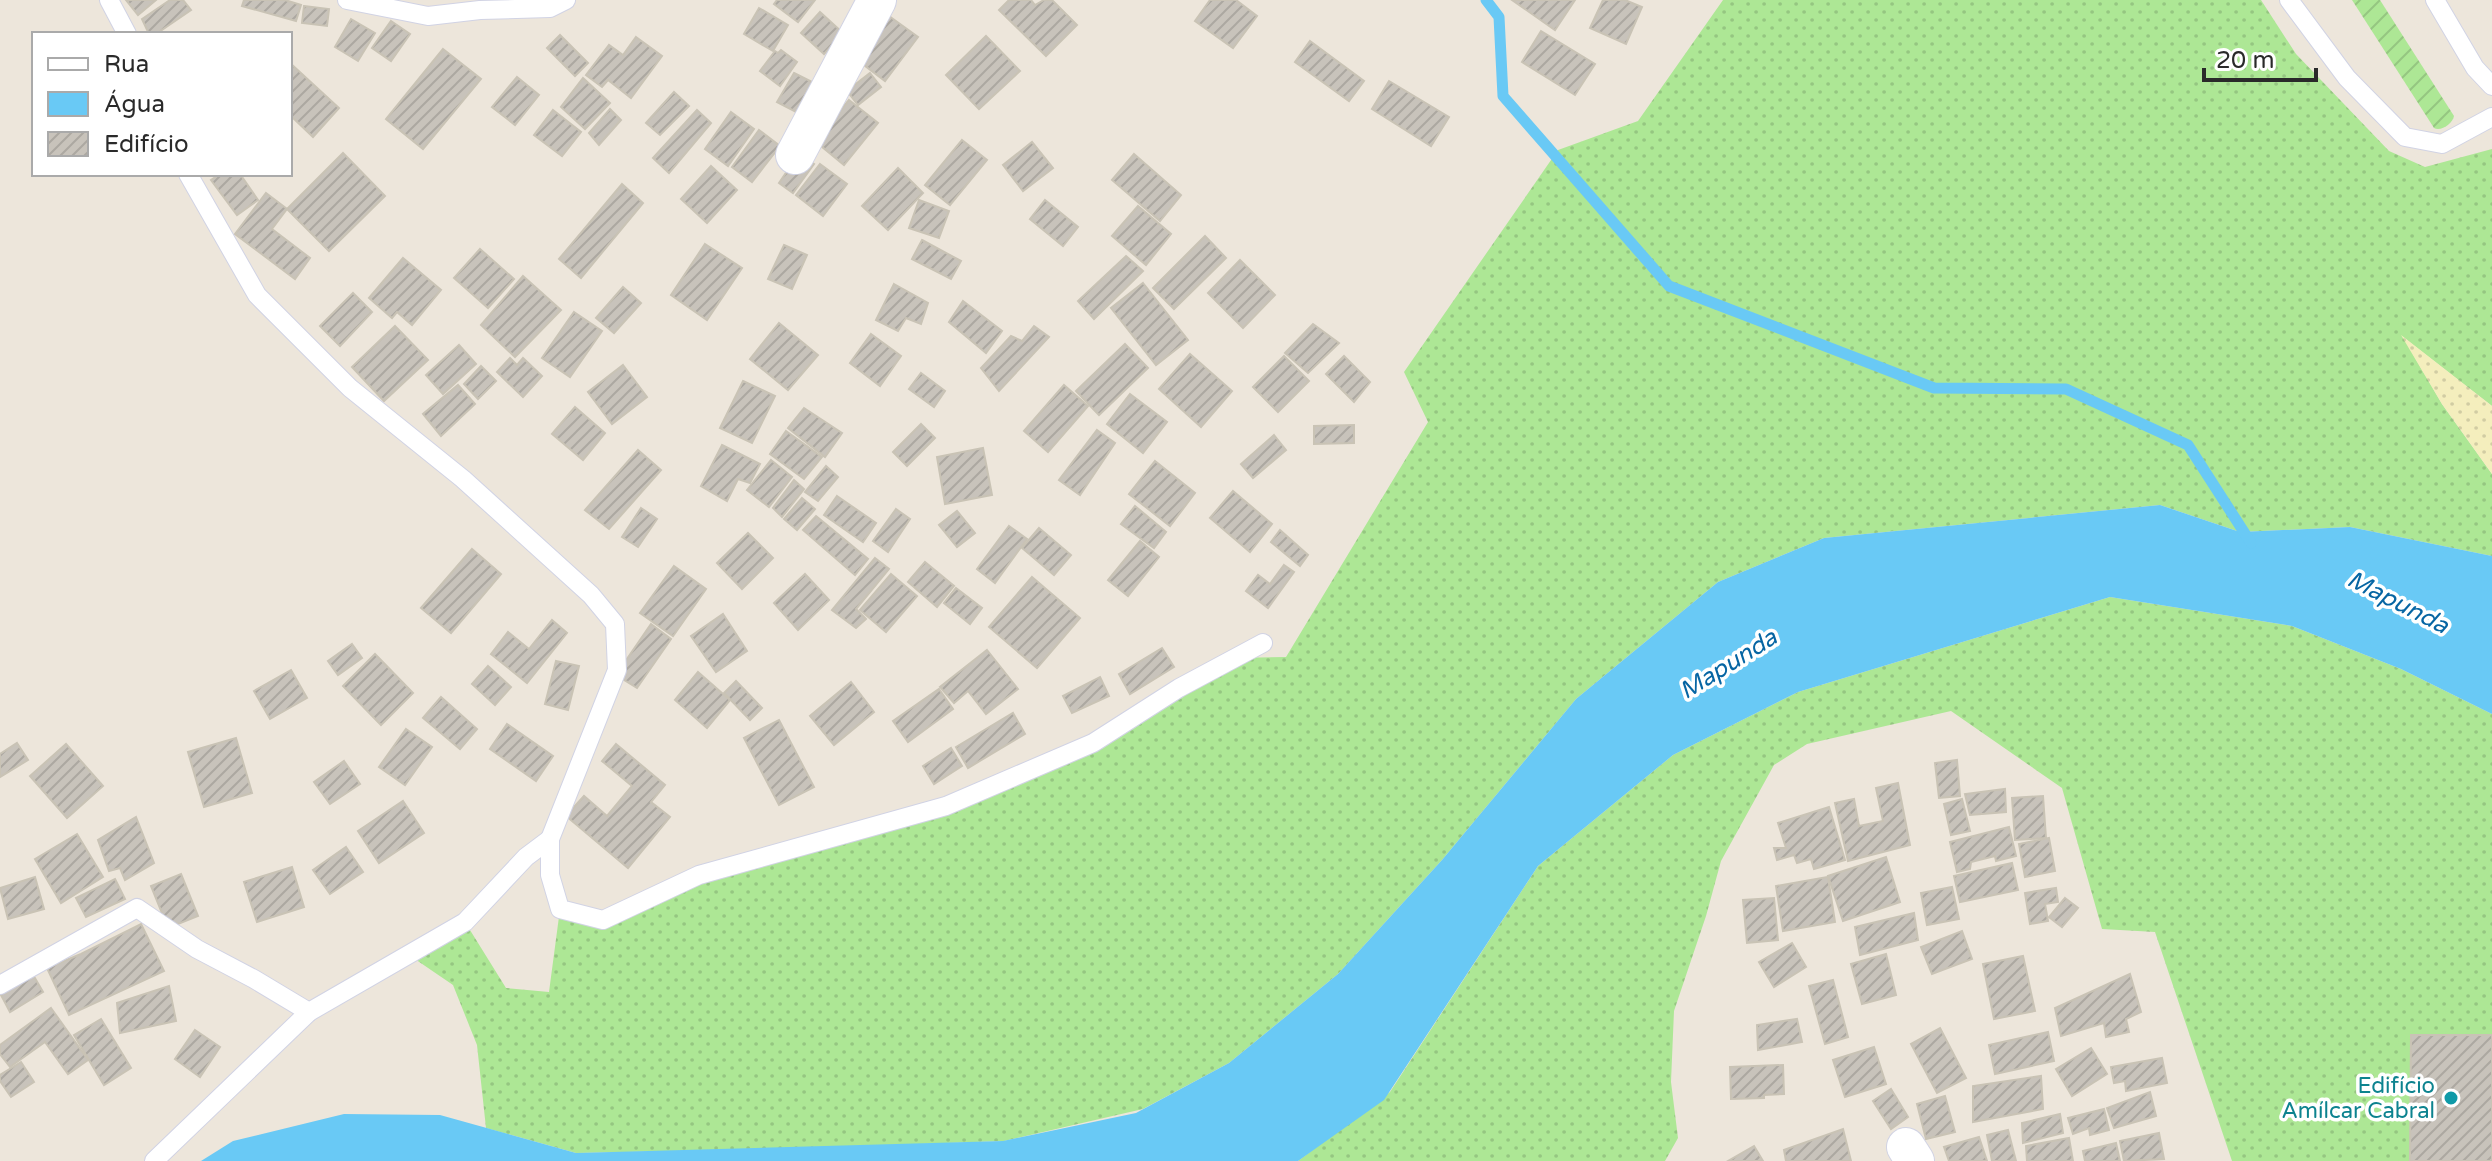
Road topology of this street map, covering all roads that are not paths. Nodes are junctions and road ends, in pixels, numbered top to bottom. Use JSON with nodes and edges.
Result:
{"nodes":[{"id":1,"x":109,"y":0,"type":"edge"},
{"id":2,"x":347,"y":0,"type":"edge"},
{"id":3,"x":566,"y":0,"type":"edge"},
{"id":4,"x":877,"y":0,"type":"edge"},
{"id":5,"x":2289,"y":0,"type":"edge"},
{"id":6,"x":2435,"y":0,"type":"edge"},
{"id":7,"x":126,"y":32,"type":"edge"},
{"id":8,"x":2492,"y":86,"type":"edge"},
{"id":9,"x":2492,"y":117,"type":"edge"},
{"id":10,"x":795,"y":155,"type":"dead end"},
{"id":11,"x":189,"y":176,"type":"edge"},
{"id":12,"x":1263,"y":643,"type":"dead end"},
{"id":13,"x":550,"y":839,"type":"junction"},
{"id":14,"x":0,"y":985,"type":"edge"},
{"id":15,"x":309,"y":1012,"type":"junction"},
{"id":16,"x":154,"y":1161,"type":"edge"}],
"edges":[{"from":1,"to":7,"type":"lane"},
{"from":2,"to":3,"type":"lane"},
{"from":4,"to":10,"type":"street"},
{"from":5,"to":9,"type":"lane"},
{"from":6,"to":8,"type":"lane"},
{"from":11,"to":13,"type":"lane"},
{"from":12,"to":13,"type":"lane"},
{"from":13,"to":15,"type":"lane"},
{"from":14,"to":15,"type":"lane"},
{"from":15,"to":16,"type":"lane"}]}
